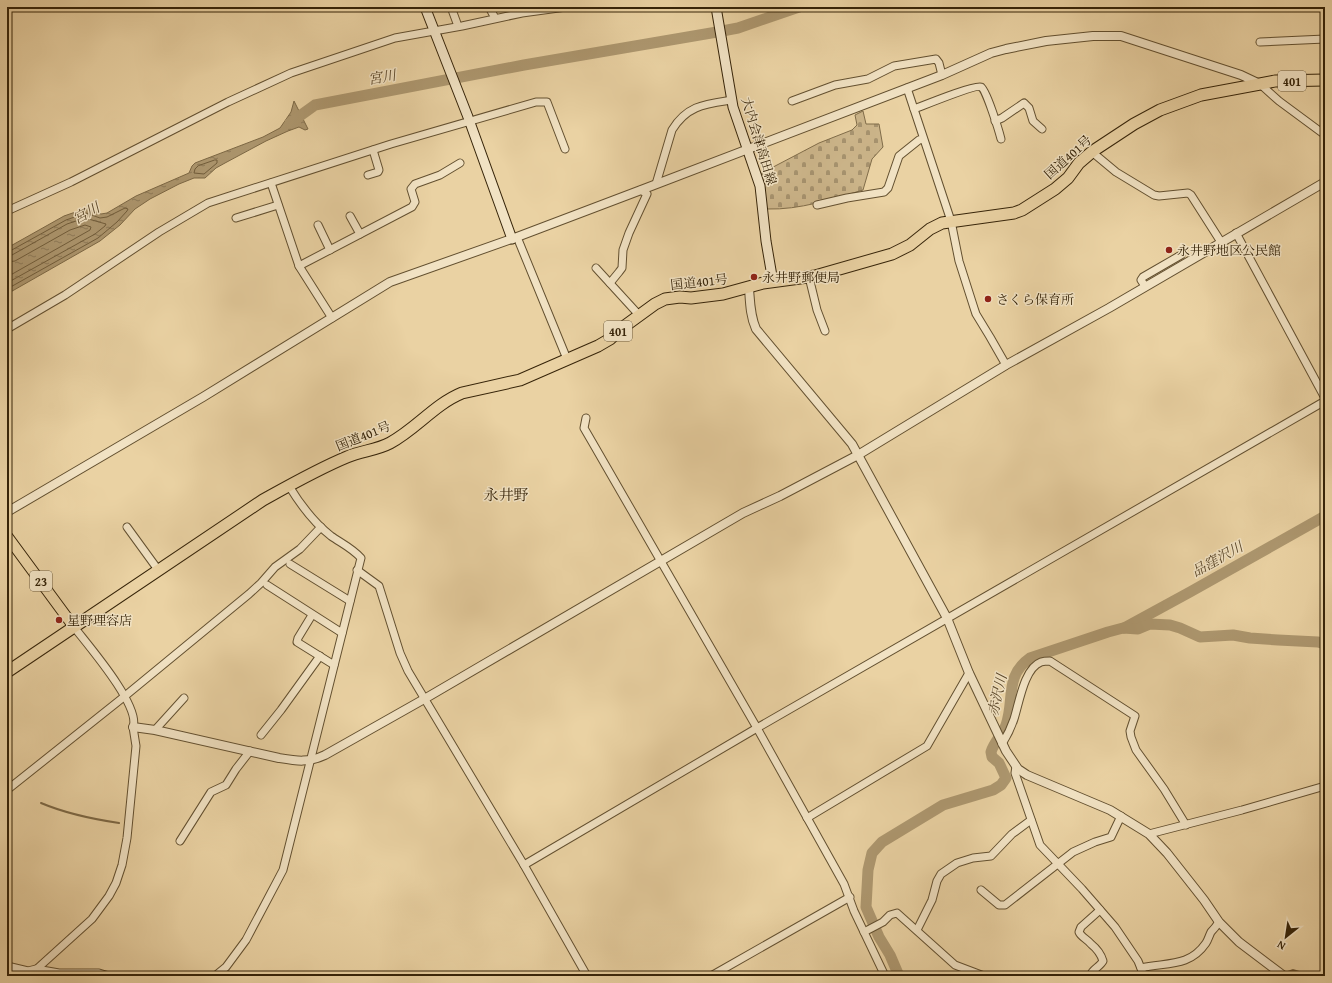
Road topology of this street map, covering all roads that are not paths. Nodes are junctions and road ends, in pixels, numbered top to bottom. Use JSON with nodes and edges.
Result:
{"nodes":[{"id":1,"x":425,"y":7,"type":"edge"},
{"id":2,"x":451,"y":7,"type":"edge"},
{"id":3,"x":489,"y":7,"type":"edge"},
{"id":4,"x":566,"y":7,"type":"edge"},
{"id":5,"x":716,"y":7,"type":"edge"},
{"id":6,"x":495,"y":18,"type":"junction"},
{"id":7,"x":458,"y":26,"type":"junction"},
{"id":8,"x":434,"y":32,"type":"junction"},
{"id":9,"x":1325,"y":39,"type":"edge"},
{"id":10,"x":1260,"y":42,"type":"dead end"},
{"id":11,"x":942,"y":75,"type":"junction"},
{"id":12,"x":1325,"y":80,"type":"edge"},
{"id":13,"x":1260,"y":84,"type":"junction"},
{"id":14,"x":907,"y":88,"type":"junction"},
{"id":15,"x":732,"y":100,"type":"junction"},
{"id":16,"x":792,"y":101,"type":"dead end"},
{"id":17,"x":914,"y":109,"type":"junction"},
{"id":18,"x":468,"y":119,"type":"junction"},
{"id":19,"x":995,"y":120,"type":"junction"},
{"id":20,"x":1042,"y":129,"type":"dead end"},
{"id":21,"x":1325,"y":135,"type":"edge"},
{"id":22,"x":924,"y":138,"type":"junction"},
{"id":23,"x":1001,"y":139,"type":"dead end"},
{"id":24,"x":565,"y":149,"type":"dead end"},
{"id":25,"x":747,"y":149,"type":"junction"},
{"id":26,"x":373,"y":150,"type":"junction"},
{"id":27,"x":1092,"y":152,"type":"junction"},
{"id":28,"x":460,"y":163,"type":"dead end"},
{"id":29,"x":368,"y":176,"type":"dead end"},
{"id":30,"x":1325,"y":182,"type":"edge"},
{"id":31,"x":271,"y":183,"type":"junction"},
{"id":32,"x":656,"y":184,"type":"junction"},
{"id":33,"x":641,"y":190,"type":"junction"},
{"id":34,"x":278,"y":205,"type":"junction"},
{"id":35,"x":817,"y":205,"type":"dead end"},
{"id":36,"x":7,"y":211,"type":"edge"},
{"id":37,"x":350,"y":216,"type":"dead end"},
{"id":38,"x":236,"y":218,"type":"dead end"},
{"id":39,"x":951,"y":221,"type":"junction"},
{"id":40,"x":318,"y":225,"type":"dead end"},
{"id":41,"x":1236,"y":233,"type":"junction"},
{"id":42,"x":360,"y":234,"type":"junction"},
{"id":43,"x":514,"y":238,"type":"junction"},
{"id":44,"x":1221,"y":242,"type":"junction"},
{"id":45,"x":330,"y":250,"type":"junction"},
{"id":46,"x":1181,"y":255,"type":"dead end"},
{"id":47,"x":300,"y":266,"type":"junction"},
{"id":48,"x":596,"y":268,"type":"dead end"},
{"id":49,"x":809,"y":277,"type":"junction"},
{"id":50,"x":772,"y":282,"type":"junction"},
{"id":51,"x":610,"y":283,"type":"junction"},
{"id":52,"x":1145,"y":286,"type":"junction"},
{"id":53,"x":748,"y":288,"type":"junction"},
{"id":54,"x":639,"y":315,"type":"junction"},
{"id":55,"x":332,"y":318,"type":"junction"},
{"id":56,"x":7,"y":329,"type":"edge"},
{"id":57,"x":826,"y":331,"type":"dead end"},
{"id":58,"x":567,"y":359,"type":"junction"},
{"id":59,"x":1006,"y":365,"type":"junction"},
{"id":60,"x":1325,"y":399,"type":"edge"},
{"id":61,"x":586,"y":418,"type":"dead end"},
{"id":62,"x":858,"y":455,"type":"junction"},
{"id":63,"x":289,"y":486,"type":"junction"},
{"id":64,"x":7,"y":512,"type":"edge"},
{"id":65,"x":128,"y":527,"type":"dead end"},
{"id":66,"x":321,"y":527,"type":"junction"},
{"id":67,"x":7,"y":536,"type":"edge"},
{"id":68,"x":661,"y":562,"type":"junction"},
{"id":69,"x":290,"y":564,"type":"dead end"},
{"id":70,"x":357,"y":570,"type":"junction"},
{"id":71,"x":159,"y":571,"type":"junction"},
{"id":72,"x":267,"y":585,"type":"dead end"},
{"id":73,"x":350,"y":601,"type":"junction"},
{"id":74,"x":312,"y":614,"type":"junction"},
{"id":75,"x":947,"y":618,"type":"junction"},
{"id":76,"x":74,"y":627,"type":"junction"},
{"id":77,"x":342,"y":633,"type":"junction"},
{"id":78,"x":320,"y":656,"type":"junction"},
{"id":79,"x":334,"y":665,"type":"junction"},
{"id":80,"x":7,"y":672,"type":"edge"},
{"id":81,"x":969,"y":673,"type":"junction"},
{"id":82,"x":125,"y":696,"type":"junction"},
{"id":83,"x":184,"y":698,"type":"dead end"},
{"id":84,"x":426,"y":698,"type":"junction"},
{"id":85,"x":132,"y":727,"type":"junction"},
{"id":86,"x":757,"y":728,"type":"junction"},
{"id":87,"x":155,"y":730,"type":"junction"},
{"id":88,"x":261,"y":735,"type":"dead end"},
{"id":89,"x":1002,"y":744,"type":"junction"},
{"id":90,"x":250,"y":751,"type":"junction"},
{"id":91,"x":310,"y":761,"type":"junction"},
{"id":92,"x":1016,"y":766,"type":"junction"},
{"id":93,"x":1325,"y":786,"type":"edge"},
{"id":94,"x":7,"y":790,"type":"edge"},
{"id":95,"x":1121,"y":816,"type":"junction"},
{"id":96,"x":807,"y":818,"type":"junction"},
{"id":97,"x":1031,"y":820,"type":"junction"},
{"id":98,"x":1186,"y":825,"type":"junction"},
{"id":99,"x":1149,"y":834,"type":"junction"},
{"id":100,"x":180,"y":841,"type":"dead end"},
{"id":101,"x":1058,"y":863,"type":"junction"},
{"id":102,"x":524,"y":865,"type":"junction"},
{"id":103,"x":980,"y":890,"type":"dead end"},
{"id":104,"x":850,"y":897,"type":"junction"},
{"id":105,"x":1100,"y":910,"type":"junction"},
{"id":106,"x":1219,"y":922,"type":"junction"},
{"id":107,"x":917,"y":930,"type":"junction"},
{"id":108,"x":864,"y":932,"type":"junction"},
{"id":109,"x":7,"y":966,"type":"edge"},
{"id":110,"x":1141,"y":968,"type":"junction"},
{"id":111,"x":36,"y":969,"type":"junction"},
{"id":112,"x":59,"y":974,"type":"edge"},
{"id":113,"x":29,"y":976,"type":"edge"},
{"id":114,"x":109,"y":976,"type":"edge"},
{"id":115,"x":215,"y":976,"type":"edge"},
{"id":116,"x":587,"y":976,"type":"edge"},
{"id":117,"x":711,"y":976,"type":"edge"},
{"id":118,"x":885,"y":976,"type":"edge"},
{"id":119,"x":984,"y":976,"type":"edge"},
{"id":120,"x":1090,"y":976,"type":"edge"},
{"id":121,"x":1144,"y":976,"type":"edge"},
{"id":122,"x":1284,"y":976,"type":"edge"}],
"edges":[{"from":1,"to":8,"type":"main road"},
{"from":2,"to":7,"type":"street"},
{"from":3,"to":6,"type":"street"},
{"from":4,"to":6,"type":"street"},
{"from":5,"to":15,"type":"main road","name":"大内会津高田線"},
{"from":6,"to":7,"type":"street"},
{"from":7,"to":8,"type":"street"},
{"from":8,"to":18,"type":"main road"},
{"from":8,"to":36,"type":"street"},
{"from":9,"to":10,"type":"street"},
{"from":11,"to":13,"type":"street"},
{"from":11,"to":14,"type":"street"},
{"from":11,"to":16,"type":"street"},
{"from":12,"to":13,"type":"highway","name":"国道401号","number":"401"},
{"from":13,"to":21,"type":"street"},
{"from":13,"to":27,"type":"highway","name":"国道401号","number":"401"},
{"from":14,"to":17,"type":"street"},
{"from":14,"to":25,"type":"street"},
{"from":15,"to":25,"type":"main road","name":"大内会津高田線"},
{"from":15,"to":32,"type":"street"},
{"from":17,"to":19,"type":"street"},
{"from":17,"to":22,"type":"street"},
{"from":18,"to":24,"type":"street"},
{"from":18,"to":26,"type":"street"},
{"from":18,"to":43,"type":"main road"},
{"from":19,"to":20,"type":"street"},
{"from":19,"to":23,"type":"street"},
{"from":22,"to":35,"type":"street"},
{"from":22,"to":39,"type":"street"},
{"from":25,"to":32,"type":"street"},
{"from":25,"to":50,"type":"main road","name":"大内会津高田線"},
{"from":26,"to":29,"type":"street"},
{"from":26,"to":31,"type":"street"},
{"from":27,"to":39,"type":"highway","name":"国道401号","number":"401"},
{"from":27,"to":44,"type":"street"},
{"from":28,"to":42,"type":"street"},
{"from":30,"to":41,"type":"street"},
{"from":31,"to":34,"type":"street"},
{"from":31,"to":56,"type":"street"},
{"from":32,"to":33,"type":"street"},
{"from":33,"to":43,"type":"street"},
{"from":33,"to":51,"type":"street"},
{"from":34,"to":38,"type":"street"},
{"from":34,"to":47,"type":"street"},
{"from":37,"to":42,"type":"street"},
{"from":39,"to":49,"type":"highway","name":"国道401号","number":"401"},
{"from":39,"to":59,"type":"street"},
{"from":40,"to":45,"type":"street"},
{"from":41,"to":44,"type":"street"},
{"from":41,"to":60,"type":"street"},
{"from":42,"to":45,"type":"street"},
{"from":43,"to":55,"type":"street"},
{"from":43,"to":58,"type":"street"},
{"from":44,"to":52,"type":"street"},
{"from":45,"to":47,"type":"street"},
{"from":46,"to":52,"type":"street"},
{"from":47,"to":55,"type":"street"},
{"from":48,"to":51,"type":"street"},
{"from":49,"to":50,"type":"highway","name":"国道401号","number":"401"},
{"from":49,"to":57,"type":"street"},
{"from":50,"to":53,"type":"highway","name":"国道401号","number":"401"},
{"from":51,"to":54,"type":"street"},
{"from":52,"to":59,"type":"street"},
{"from":53,"to":54,"type":"highway","name":"国道401号","number":"401"},
{"from":53,"to":62,"type":"street"},
{"from":54,"to":58,"type":"highway","name":"国道401号","number":"401"},
{"from":55,"to":64,"type":"street"},
{"from":58,"to":63,"type":"highway","name":"国道401号","number":"401"},
{"from":59,"to":62,"type":"street"},
{"from":60,"to":75,"type":"street"},
{"from":61,"to":68,"type":"street"},
{"from":62,"to":68,"type":"street"},
{"from":62,"to":75,"type":"street"},
{"from":63,"to":66,"type":"street"},
{"from":63,"to":71,"type":"highway","name":"国道401号","number":"401"},
{"from":65,"to":71,"type":"street"},
{"from":66,"to":70,"type":"street"},
{"from":66,"to":82,"type":"street"},
{"from":67,"to":76,"type":"main road","number":"23"},
{"from":68,"to":84,"type":"street"},
{"from":68,"to":86,"type":"street"},
{"from":69,"to":73,"type":"street"},
{"from":70,"to":73,"type":"street"},
{"from":70,"to":84,"type":"street"},
{"from":71,"to":76,"type":"highway","name":"国道401号","number":"401"},
{"from":72,"to":74,"type":"street"},
{"from":73,"to":77,"type":"street"},
{"from":74,"to":77,"type":"street"},
{"from":74,"to":78,"type":"street"},
{"from":75,"to":81,"type":"street"},
{"from":75,"to":86,"type":"street"},
{"from":76,"to":80,"type":"highway","name":"国道401号","number":"401"},
{"from":76,"to":82,"type":"street"},
{"from":77,"to":79,"type":"street"},
{"from":78,"to":79,"type":"street"},
{"from":78,"to":88,"type":"street"},
{"from":79,"to":91,"type":"street"},
{"from":81,"to":89,"type":"street"},
{"from":81,"to":96,"type":"street"},
{"from":82,"to":85,"type":"street"},
{"from":82,"to":94,"type":"street"},
{"from":83,"to":87,"type":"street"},
{"from":84,"to":91,"type":"street"},
{"from":84,"to":102,"type":"street"},
{"from":85,"to":87,"type":"street"},
{"from":85,"to":111,"type":"street"},
{"from":86,"to":96,"type":"street"},
{"from":86,"to":102,"type":"street"},
{"from":87,"to":90,"type":"street"},
{"from":89,"to":92,"type":"street"},
{"from":89,"to":98,"type":"street"},
{"from":90,"to":91,"type":"street"},
{"from":90,"to":100,"type":"street"},
{"from":91,"to":115,"type":"street"},
{"from":92,"to":95,"type":"street"},
{"from":92,"to":97,"type":"street"},
{"from":93,"to":98,"type":"street"},
{"from":95,"to":99,"type":"street"},
{"from":95,"to":101,"type":"street"},
{"from":96,"to":104,"type":"street"},
{"from":97,"to":101,"type":"street"},
{"from":97,"to":107,"type":"street"},
{"from":98,"to":99,"type":"street"},
{"from":99,"to":106,"type":"street"},
{"from":101,"to":103,"type":"street"},
{"from":101,"to":105,"type":"street"},
{"from":102,"to":116,"type":"street"},
{"from":104,"to":108,"type":"street"},
{"from":104,"to":117,"type":"street"},
{"from":105,"to":110,"type":"street"},
{"from":105,"to":120,"type":"street"},
{"from":106,"to":110,"type":"street"},
{"from":106,"to":122,"type":"street"},
{"from":107,"to":108,"type":"street"},
{"from":107,"to":119,"type":"street"},
{"from":108,"to":118,"type":"street"},
{"from":109,"to":111,"type":"street"},
{"from":110,"to":121,"type":"street"},
{"from":111,"to":112,"type":"street"},
{"from":111,"to":113,"type":"street"},
{"from":112,"to":114,"type":"street"}]}
